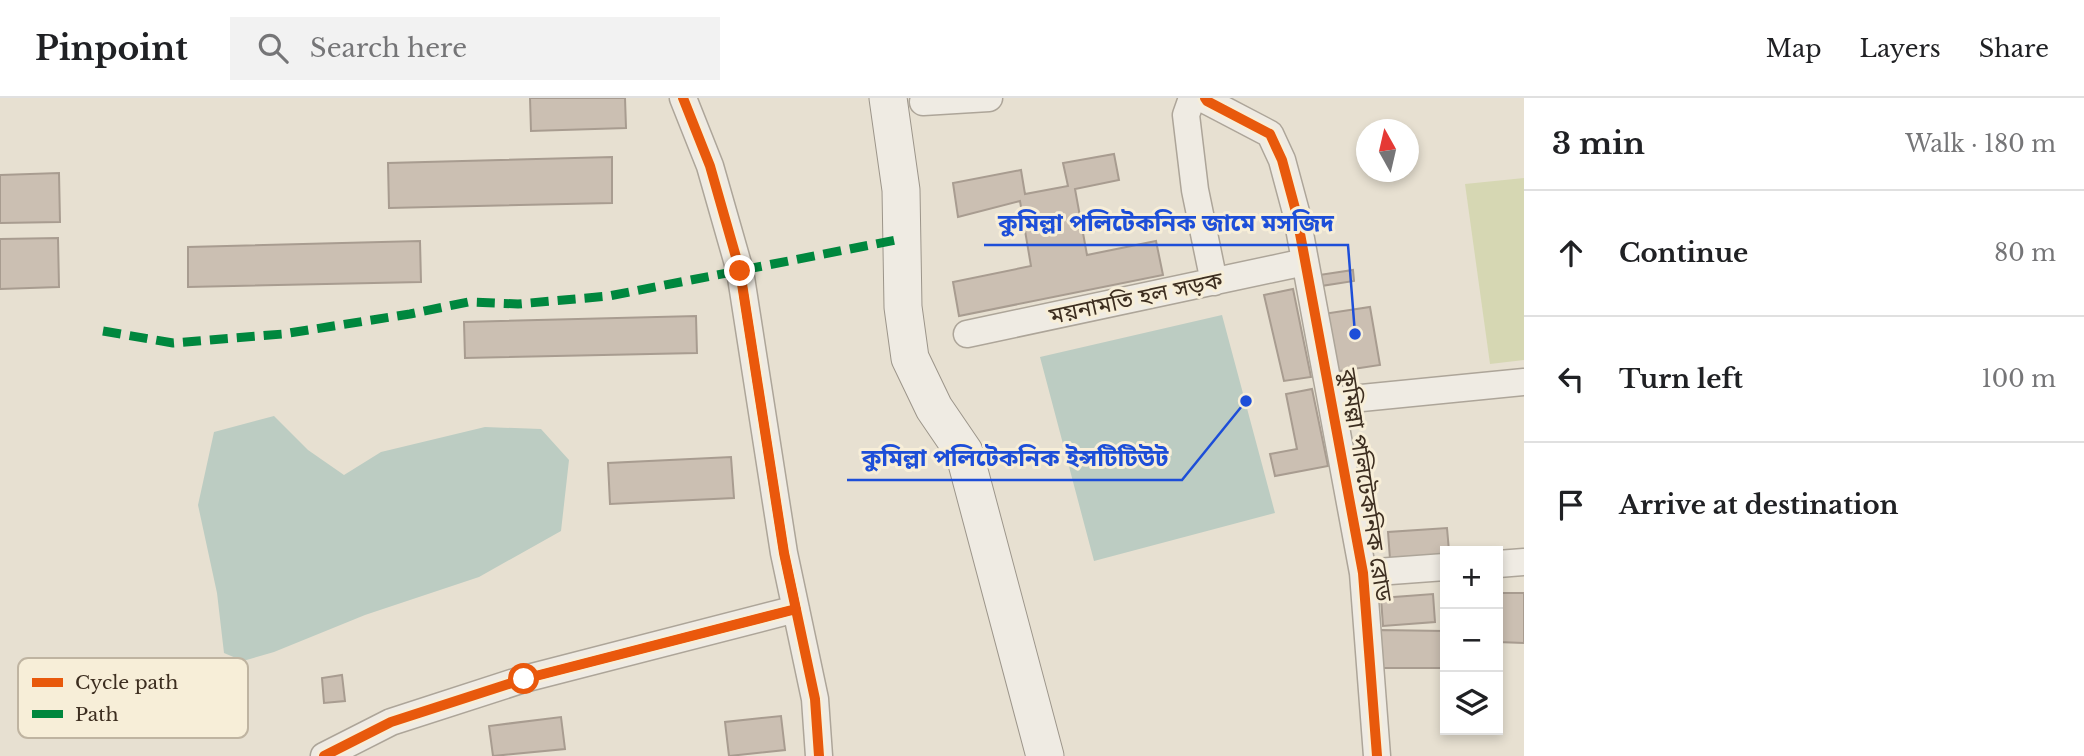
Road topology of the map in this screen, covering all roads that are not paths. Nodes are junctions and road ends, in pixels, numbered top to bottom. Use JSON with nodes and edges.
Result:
{"nodes":[{"id":1,"x":682,"y":98,"type":"edge"},
{"id":2,"x":989,"y":98,"type":"edge"},
{"id":3,"x":1192,"y":98,"type":"edge"},
{"id":4,"x":1205,"y":98,"type":"edge"},
{"id":5,"x":905,"y":100,"type":"edge"},
{"id":6,"x":1305,"y":262,"type":"junction"},
{"id":7,"x":1214,"y":282,"type":"junction"},
{"id":8,"x":967,"y":334,"type":"dead end"},
{"id":9,"x":1523,"y":389,"type":"edge"},
{"id":10,"x":1331,"y":401,"type":"junction"},
{"id":11,"x":1524,"y":562,"type":"edge"},
{"id":12,"x":1503,"y":564,"type":"edge"},
{"id":13,"x":1440,"y":568,"type":"edge"},
{"id":14,"x":1363,"y":573,"type":"junction"},
{"id":15,"x":796,"y":609,"type":"junction"},
{"id":16,"x":324,"y":756,"type":"edge"},
{"id":17,"x":819,"y":756,"type":"edge"},
{"id":18,"x":1045,"y":756,"type":"edge"},
{"id":19,"x":1377,"y":756,"type":"edge"}],
"edges":[{"from":1,"to":15,"type":"street"},
{"from":2,"to":5,"type":"street"},
{"from":3,"to":7,"type":"street"},
{"from":4,"to":6,"type":"street","name":"কুমিল্লা পলিটেকনিক রোড"},
{"from":5,"to":18,"type":"main road"},
{"from":6,"to":7,"type":"street","name":"ময়নামতি হল সড়ক"},
{"from":6,"to":10,"type":"street","name":"কুমিল্লা পলিটেকনিক রোড"},
{"from":7,"to":8,"type":"street","name":"ময়নামতি হল সড়ক"},
{"from":9,"to":10,"type":"street"},
{"from":10,"to":14,"type":"street","name":"কুমিল্লা পলিটেকনিক রোড"},
{"from":11,"to":12,"type":"street"},
{"from":13,"to":14,"type":"street"},
{"from":14,"to":19,"type":"street","name":"কুমিল্লা পলিটেকনিক রোড"},
{"from":15,"to":16,"type":"street"},
{"from":15,"to":17,"type":"street"}]}
